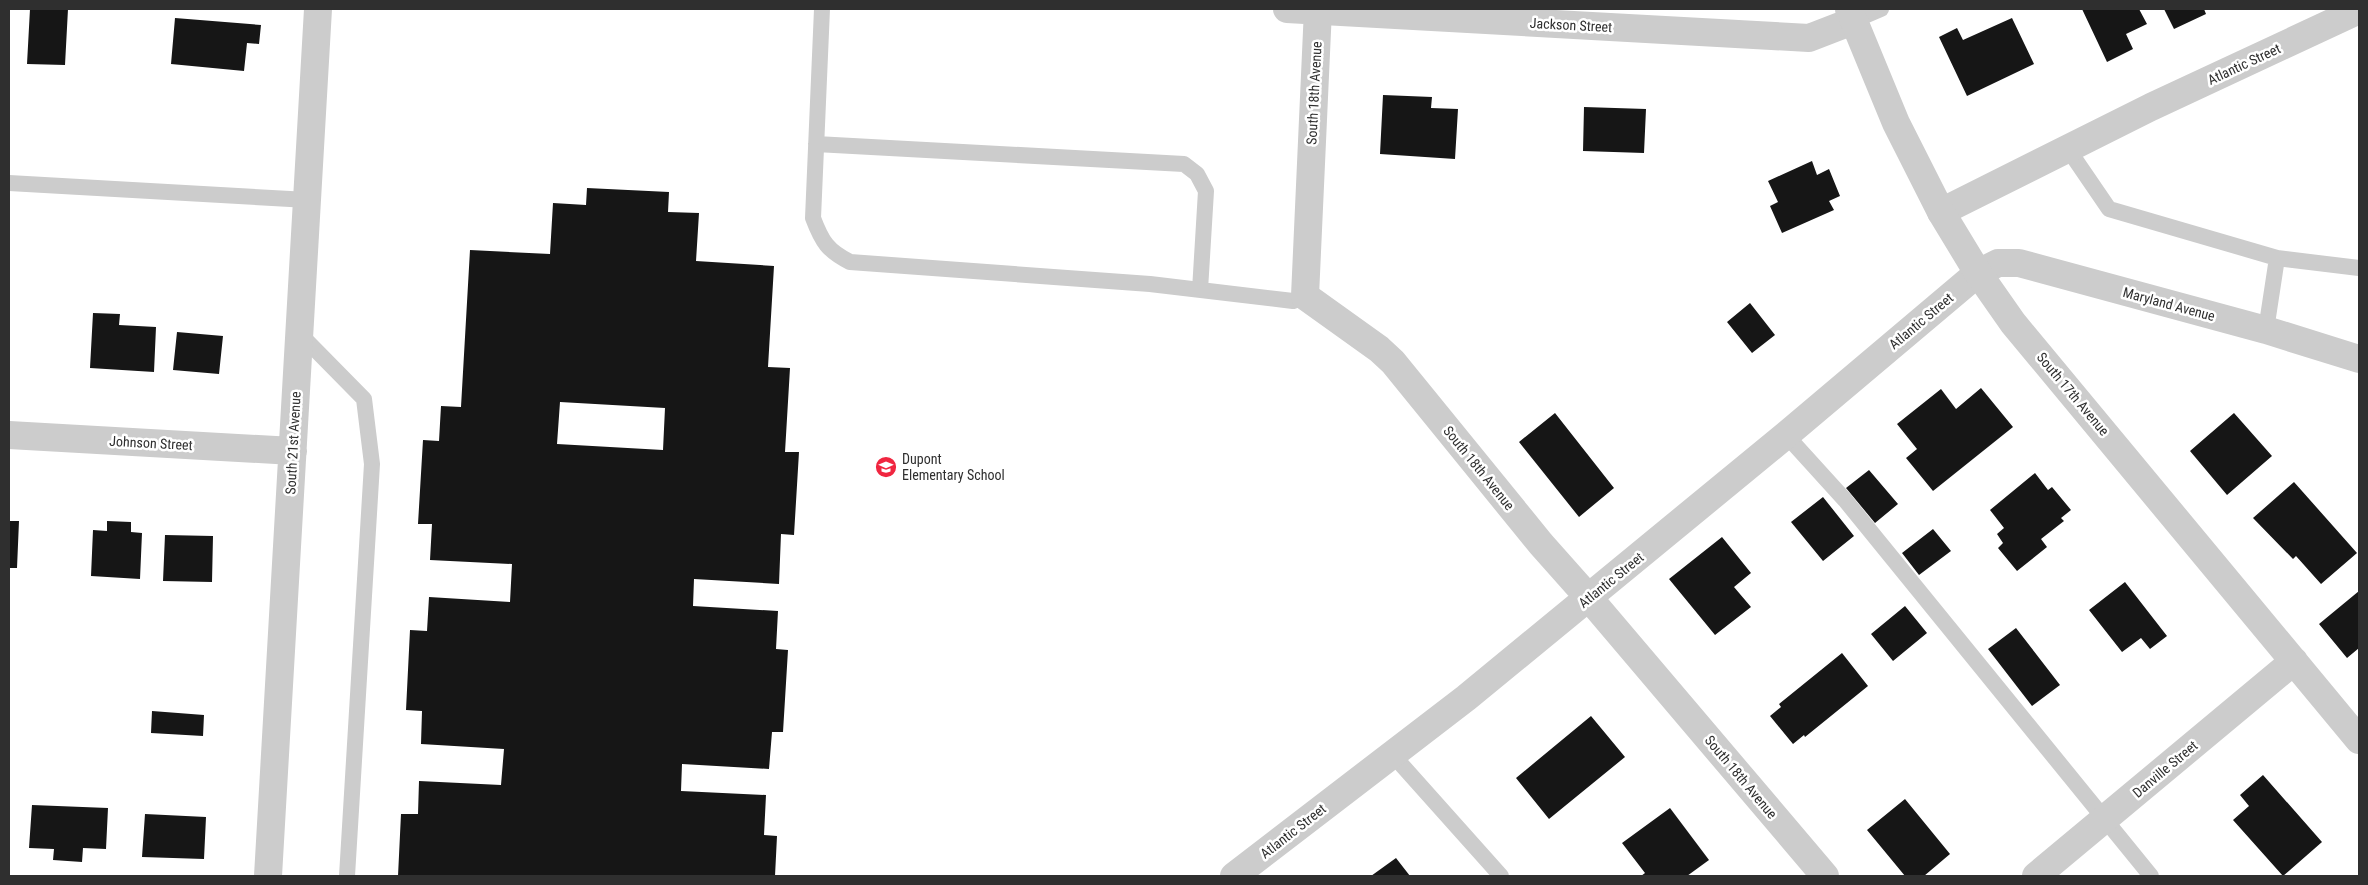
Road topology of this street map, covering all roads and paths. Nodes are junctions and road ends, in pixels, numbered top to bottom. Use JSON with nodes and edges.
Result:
{"nodes":[{"id":1,"x":318,"y":9,"type":"edge"},
{"id":2,"x":822,"y":9,"type":"edge"},
{"id":3,"x":1287,"y":9,"type":"edge"},
{"id":4,"x":1881,"y":9,"type":"edge"},
{"id":5,"x":1318,"y":10,"type":"edge"},
{"id":6,"x":1851,"y":15,"type":"edge"},
{"id":7,"x":2357,"y":18,"type":"edge"},
{"id":8,"x":816,"y":144,"type":"junction"},
{"id":9,"x":2068,"y":149,"type":"junction"},
{"id":10,"x":9,"y":183,"type":"edge"},
{"id":11,"x":308,"y":200,"type":"junction"},
{"id":12,"x":1941,"y":212,"type":"junction"},
{"id":13,"x":2277,"y":258,"type":"junction"},
{"id":14,"x":2359,"y":268,"type":"edge"},
{"id":15,"x":1978,"y":273,"type":"junction"},
{"id":16,"x":1200,"y":290,"type":"junction"},
{"id":17,"x":1305,"y":296,"type":"junction"},
{"id":18,"x":2266,"y":330,"type":"junction"},
{"id":19,"x":300,"y":334,"type":"junction"},
{"id":20,"x":2359,"y":359,"type":"edge"},
{"id":21,"x":9,"y":435,"type":"edge"},
{"id":22,"x":1786,"y":435,"type":"junction"},
{"id":23,"x":293,"y":451,"type":"junction"},
{"id":24,"x":1589,"y":598,"type":"junction"},
{"id":25,"x":2294,"y":661,"type":"junction"},
{"id":26,"x":2359,"y":740,"type":"edge"},
{"id":27,"x":1392,"y":754,"type":"junction"},
{"id":28,"x":2104,"y":820,"type":"junction"},
{"id":29,"x":268,"y":876,"type":"edge"},
{"id":30,"x":347,"y":876,"type":"edge"},
{"id":31,"x":1234,"y":876,"type":"edge"},
{"id":32,"x":1501,"y":876,"type":"edge"},
{"id":33,"x":1825,"y":876,"type":"edge"},
{"id":34,"x":2036,"y":876,"type":"edge"},
{"id":35,"x":2151,"y":876,"type":"edge"}],
"edges":[{"from":1,"to":11,"type":"street","name":"South 21st Avenue"},
{"from":2,"to":8,"type":"lane"},
{"from":3,"to":5,"type":"street","name":"Jackson Street"},
{"from":4,"to":6,"type":"lane"},
{"from":5,"to":6,"type":"street","name":"Jackson Street"},
{"from":5,"to":17,"type":"street","name":"South 18th Avenue"},
{"from":6,"to":12,"type":"street","name":"South 17th Avenue"},
{"from":7,"to":9,"type":"street","name":"Atlantic Street"},
{"from":8,"to":16,"type":"lane"},
{"from":8,"to":16,"type":"lane"},
{"from":9,"to":12,"type":"street","name":"Atlantic Street"},
{"from":9,"to":13,"type":"lane"},
{"from":10,"to":11,"type":"lane"},
{"from":11,"to":19,"type":"street","name":"South 21st Avenue"},
{"from":12,"to":15,"type":"street","name":"South 17th Avenue"},
{"from":13,"to":14,"type":"lane"},
{"from":13,"to":18,"type":"lane"},
{"from":15,"to":18,"type":"street","name":"Maryland Avenue"},
{"from":15,"to":22,"type":"street","name":"Atlantic Street"},
{"from":15,"to":25,"type":"street","name":"South 17th Avenue"},
{"from":16,"to":17,"type":"lane"},
{"from":17,"to":24,"type":"street","name":"South 18th Avenue"},
{"from":18,"to":20,"type":"street","name":"Maryland Avenue"},
{"from":19,"to":23,"type":"street","name":"South 21st Avenue"},
{"from":19,"to":30,"type":"lane"},
{"from":21,"to":23,"type":"street","name":"Johnson Street"},
{"from":22,"to":24,"type":"street","name":"Atlantic Street"},
{"from":22,"to":28,"type":"lane"},
{"from":23,"to":29,"type":"street","name":"South 21st Avenue"},
{"from":24,"to":27,"type":"street","name":"Atlantic Street"},
{"from":24,"to":33,"type":"street","name":"South 18th Avenue"},
{"from":25,"to":26,"type":"street","name":"South 17th Avenue"},
{"from":25,"to":28,"type":"street","name":"Danville Street"},
{"from":27,"to":31,"type":"street","name":"Atlantic Street"},
{"from":27,"to":32,"type":"lane"},
{"from":28,"to":34,"type":"street","name":"Danville Street"},
{"from":28,"to":35,"type":"lane"}]}
